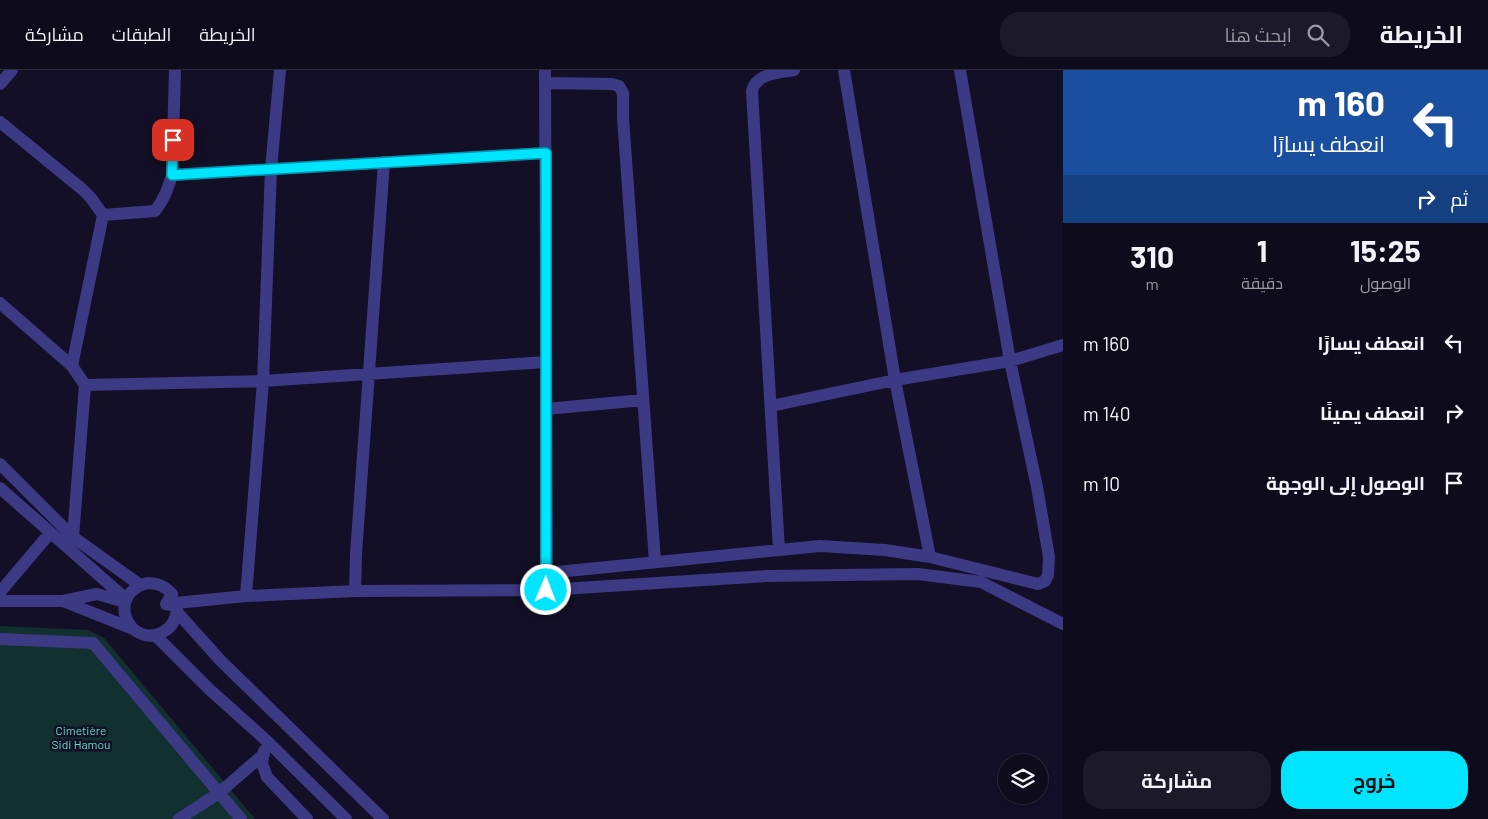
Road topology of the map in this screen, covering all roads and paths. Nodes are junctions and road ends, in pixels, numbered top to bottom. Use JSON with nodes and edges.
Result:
{"nodes":[{"id":1,"x":12,"y":70,"type":"edge"},
{"id":2,"x":175,"y":70,"type":"edge"},
{"id":3,"x":280,"y":70,"type":"edge"},
{"id":4,"x":794,"y":70,"type":"edge"},
{"id":5,"x":844,"y":70,"type":"edge"},
{"id":6,"x":960,"y":70,"type":"edge"},
{"id":7,"x":545,"y":76,"type":"edge"},
{"id":8,"x":0,"y":84,"type":"edge"},
{"id":9,"x":0,"y":122,"type":"edge"},
{"id":10,"x":546,"y":153,"type":"junction"},
{"id":11,"x":384,"y":162,"type":"junction"},
{"id":12,"x":271,"y":169,"type":"junction"},
{"id":13,"x":172,"y":175,"type":"junction"},
{"id":14,"x":103,"y":215,"type":"junction"},
{"id":15,"x":0,"y":304,"type":"edge"},
{"id":16,"x":1063,"y":345,"type":"edge"},
{"id":17,"x":1010,"y":361,"type":"junction"},
{"id":18,"x":546,"y":362,"type":"junction"},
{"id":19,"x":72,"y":366,"type":"junction"},
{"id":20,"x":369,"y":373,"type":"junction"},
{"id":21,"x":895,"y":380,"type":"junction"},
{"id":22,"x":263,"y":381,"type":"junction"},
{"id":23,"x":85,"y":385,"type":"junction"},
{"id":24,"x":643,"y":400,"type":"junction"},
{"id":25,"x":771,"y":406,"type":"junction"},
{"id":26,"x":546,"y":409,"type":"junction"},
{"id":27,"x":0,"y":464,"type":"edge"},
{"id":28,"x":0,"y":488,"type":"edge"},
{"id":29,"x":50,"y":532,"type":"junction"},
{"id":30,"x":73,"y":537,"type":"junction"},
{"id":31,"x":779,"y":550,"type":"junction"},
{"id":32,"x":930,"y":557,"type":"junction"},
{"id":33,"x":656,"y":562,"type":"junction"},
{"id":34,"x":547,"y":573,"type":"junction"},
{"id":35,"x":140,"y":585,"type":"junction"},
{"id":36,"x":546,"y":590,"type":"junction"},
{"id":37,"x":355,"y":591,"type":"junction"},
{"id":38,"x":0,"y":592,"type":"edge"},
{"id":39,"x":246,"y":596,"type":"junction"},
{"id":40,"x":125,"y":600,"type":"junction"},
{"id":41,"x":0,"y":601,"type":"edge"},
{"id":42,"x":63,"y":601,"type":"junction"},
{"id":43,"x":166,"y":604,"type":"junction"},
{"id":44,"x":177,"y":612,"type":"junction"},
{"id":45,"x":1063,"y":624,"type":"edge"},
{"id":46,"x":133,"y":629,"type":"junction"},
{"id":47,"x":155,"y":636,"type":"junction"},
{"id":48,"x":0,"y":639,"type":"edge"},
{"id":49,"x":267,"y":741,"type":"junction"},
{"id":50,"x":264,"y":754,"type":"junction"},
{"id":51,"x":218,"y":793,"type":"junction"},
{"id":52,"x":179,"y":819,"type":"edge"},
{"id":53,"x":241,"y":819,"type":"edge"},
{"id":54,"x":307,"y":819,"type":"edge"},
{"id":55,"x":346,"y":819,"type":"edge"},
{"id":56,"x":383,"y":819,"type":"edge"}],
"edges":[{"from":1,"to":8,"type":"street"},
{"from":2,"to":13,"type":"street"},
{"from":3,"to":12,"type":"street"},
{"from":4,"to":25,"type":"street"},
{"from":5,"to":21,"type":"street"},
{"from":6,"to":17,"type":"street"},
{"from":7,"to":10,"type":"street"},
{"from":7,"to":24,"type":"street"},
{"from":9,"to":14,"type":"street"},
{"from":10,"to":11,"type":"street"},
{"from":10,"to":18,"type":"street"},
{"from":11,"to":12,"type":"street"},
{"from":11,"to":20,"type":"street"},
{"from":12,"to":13,"type":"street"},
{"from":12,"to":22,"type":"street"},
{"from":13,"to":14,"type":"street"},
{"from":14,"to":19,"type":"street"},
{"from":15,"to":19,"type":"street"},
{"from":16,"to":17,"type":"street"},
{"from":17,"to":21,"type":"street"},
{"from":17,"to":32,"type":"street"},
{"from":18,"to":20,"type":"street"},
{"from":18,"to":26,"type":"street"},
{"from":19,"to":23,"type":"street"},
{"from":20,"to":22,"type":"street"},
{"from":20,"to":37,"type":"street"},
{"from":21,"to":25,"type":"street"},
{"from":21,"to":32,"type":"street"},
{"from":22,"to":23,"type":"street"},
{"from":22,"to":39,"type":"street"},
{"from":23,"to":30,"type":"street"},
{"from":24,"to":26,"type":"street"},
{"from":24,"to":33,"type":"street"},
{"from":25,"to":31,"type":"street"},
{"from":26,"to":34,"type":"street"},
{"from":27,"to":30,"type":"street"},
{"from":28,"to":29,"type":"street"},
{"from":29,"to":38,"type":"street"},
{"from":29,"to":40,"type":"street"},
{"from":30,"to":35,"type":"street"},
{"from":31,"to":32,"type":"street"},
{"from":31,"to":33,"type":"street"},
{"from":33,"to":34,"type":"street"},
{"from":34,"to":36,"type":"street"},
{"from":35,"to":40,"type":"street"},
{"from":35,"to":43,"type":"street"},
{"from":36,"to":37,"type":"street"},
{"from":36,"to":45,"type":"street"},
{"from":37,"to":39,"type":"street"},
{"from":39,"to":43,"type":"street"},
{"from":40,"to":42,"type":"street"},
{"from":40,"to":46,"type":"street"},
{"from":41,"to":42,"type":"street"},
{"from":42,"to":46,"type":"street"},
{"from":43,"to":44,"type":"street"},
{"from":44,"to":47,"type":"street"},
{"from":44,"to":56,"type":"street"},
{"from":46,"to":47,"type":"street"},
{"from":47,"to":49,"type":"street"},
{"from":48,"to":51,"type":"street"},
{"from":49,"to":50,"type":"street"},
{"from":49,"to":55,"type":"street"},
{"from":50,"to":51,"type":"street"},
{"from":50,"to":54,"type":"street"},
{"from":51,"to":52,"type":"street"},
{"from":51,"to":53,"type":"street"}]}
